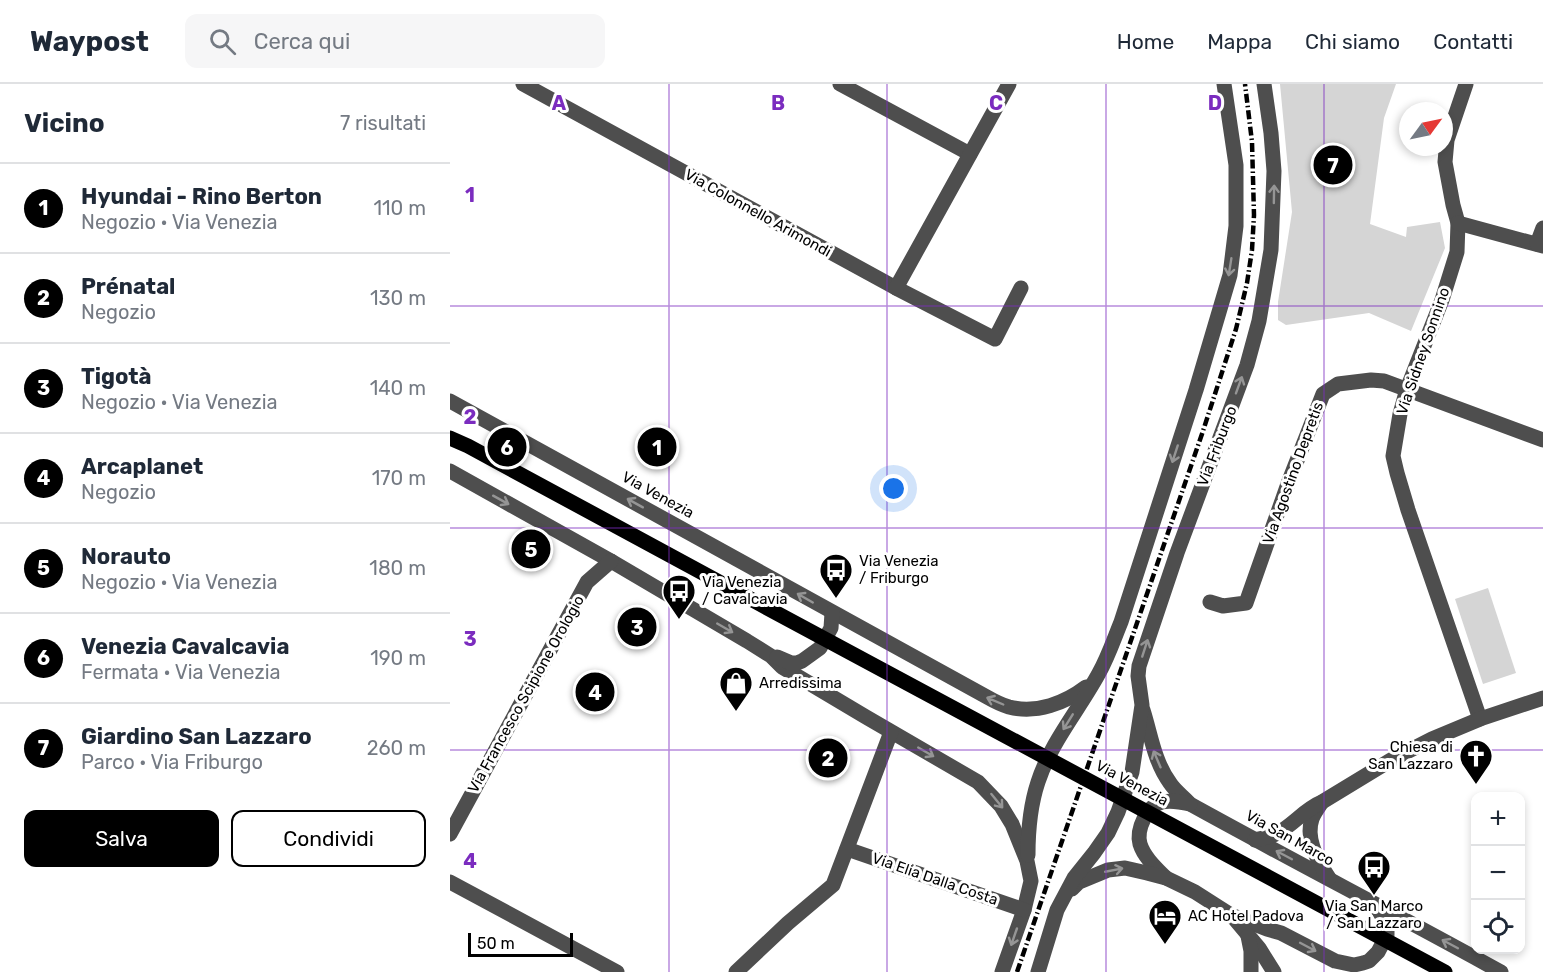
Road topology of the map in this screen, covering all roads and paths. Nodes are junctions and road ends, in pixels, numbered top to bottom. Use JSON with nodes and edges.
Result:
{"nodes":[{"id":1,"x":523,"y":84,"type":"edge"},
{"id":2,"x":840,"y":84,"type":"edge"},
{"id":3,"x":1009,"y":84,"type":"edge"},
{"id":4,"x":1224,"y":84,"type":"edge"},
{"id":5,"x":1264,"y":84,"type":"edge"},
{"id":6,"x":1466,"y":84,"type":"edge"},
{"id":7,"x":970,"y":154,"type":"junction"},
{"id":8,"x":1458,"y":223,"type":"junction"},
{"id":9,"x":1543,"y":228,"type":"edge"},
{"id":10,"x":1540,"y":245,"type":"edge"},
{"id":11,"x":896,"y":288,"type":"junction"},
{"id":12,"x":1021,"y":288,"type":"dead end"},
{"id":13,"x":1407,"y":389,"type":"junction"},
{"id":14,"x":450,"y":401,"type":"edge"},
{"id":15,"x":458,"y":408,"type":"edge"},
{"id":16,"x":450,"y":430,"type":"edge"},
{"id":17,"x":450,"y":438,"type":"edge"},
{"id":18,"x":1543,"y":440,"type":"edge"},
{"id":19,"x":468,"y":446,"type":"junction"},
{"id":20,"x":450,"y":471,"type":"edge"},
{"id":21,"x":611,"y":561,"type":"junction"},
{"id":22,"x":1210,"y":602,"type":"dead end"},
{"id":23,"x":832,"y":613,"type":"junction"},
{"id":24,"x":771,"y":656,"type":"junction"},
{"id":25,"x":1095,"y":679,"type":"junction"},
{"id":26,"x":1543,"y":698,"type":"edge"},
{"id":27,"x":1142,"y":705,"type":"junction"},
{"id":28,"x":1480,"y":718,"type":"junction"},
{"id":29,"x":891,"y":732,"type":"junction"},
{"id":30,"x":1322,"y":802,"type":"junction"},
{"id":31,"x":1190,"y":804,"type":"junction"},
{"id":32,"x":450,"y":834,"type":"edge"},
{"id":33,"x":1255,"y":840,"type":"junction"},
{"id":34,"x":847,"y":849,"type":"junction"},
{"id":35,"x":1027,"y":861,"type":"junction"},
{"id":36,"x":1166,"y":878,"type":"junction"},
{"id":37,"x":1332,"y":881,"type":"junction"},
{"id":38,"x":450,"y":882,"type":"edge"},
{"id":39,"x":1063,"y":897,"type":"junction"},
{"id":40,"x":1373,"y":902,"type":"junction"},
{"id":41,"x":1024,"y":910,"type":"junction"},
{"id":42,"x":1231,"y":915,"type":"junction"},
{"id":43,"x":1247,"y":933,"type":"junction"},
{"id":44,"x":1335,"y":961,"type":"junction"},
{"id":45,"x":614,"y":971,"type":"edge"},
{"id":46,"x":736,"y":972,"type":"edge"},
{"id":47,"x":1002,"y":972,"type":"edge"},
{"id":48,"x":1038,"y":972,"type":"edge"},
{"id":49,"x":1251,"y":972,"type":"edge"},
{"id":50,"x":1274,"y":972,"type":"edge"},
{"id":51,"x":1348,"y":972,"type":"edge"},
{"id":52,"x":1445,"y":972,"type":"edge"},
{"id":53,"x":1501,"y":972,"type":"edge"}],
"edges":[{"from":1,"to":11,"type":"street","name":"Via Colonnello Arimondi"},
{"from":2,"to":7,"type":"street"},
{"from":3,"to":7,"type":"street"},
{"from":4,"to":25,"type":"street","one_way":true},
{"from":27,"to":5,"type":"street","name":"Via Friburgo","one_way":true},
{"from":6,"to":8,"type":"street","name":"Via Sidney Sonnino"},
{"from":7,"to":11,"type":"street"},
{"from":8,"to":10,"type":"street"},
{"from":8,"to":13,"type":"street","name":"Via Sidney Sonnino"},
{"from":9,"to":10,"type":"street"},
{"from":11,"to":12,"type":"street","name":"Via Colonnello Arimondi"},
{"from":13,"to":18,"type":"street","name":"Via Agostino Depretis"},
{"from":13,"to":22,"type":"street","name":"Via Agostino Depretis"},
{"from":13,"to":28,"type":"street","name":"Via Sidney Sonnino"},
{"from":14,"to":15,"type":"street","name":"Via Venezia"},
{"from":23,"to":15,"type":"street","name":"Via Venezia","one_way":true},
{"from":16,"to":19,"type":"main road","name":"Via Venezia"},
{"from":17,"to":19,"type":"main road","name":"Via Venezia"},
{"from":19,"to":52,"type":"main road","name":"Via Venezia"},
{"from":20,"to":21,"type":"street","one_way":true},
{"from":21,"to":24,"type":"street","one_way":true},
{"from":21,"to":32,"type":"street","name":"Via Francesco Scipione Orologio"},
{"from":23,"to":24,"type":"street"},
{"from":25,"to":23,"type":"street","name":"Via Venezia","one_way":true},
{"from":24,"to":29,"type":"street"},
{"from":25,"to":35,"type":"street","one_way":true},
{"from":26,"to":28,"type":"street"},
{"from":31,"to":27,"type":"street","name":"Via San Marco","one_way":true},
{"from":27,"to":39,"type":"street","name":"Via Friburgo"},
{"from":28,"to":30,"type":"street"},
{"from":29,"to":34,"type":"street"},
{"from":29,"to":35,"type":"street","one_way":true},
{"from":30,"to":33,"type":"street"},
{"from":30,"to":37,"type":"street"},
{"from":31,"to":33,"type":"street","name":"Via San Marco"},
{"from":31,"to":36,"type":"street","name":"Via San Marco"},
{"from":37,"to":33,"type":"street","name":"Via San Marco","one_way":true},
{"from":34,"to":41,"type":"street","name":"Via Elia Dalla Costa"},
{"from":34,"to":46,"type":"street"},
{"from":35,"to":41,"type":"street"},
{"from":39,"to":36,"type":"street","name":"Via San Marco","one_way":true},
{"from":36,"to":42,"type":"street","name":"Via San Marco"},
{"from":37,"to":40,"type":"street","name":"Via San Marco"},
{"from":38,"to":45,"type":"street"},
{"from":39,"to":48,"type":"street","name":"Via Friburgo"},
{"from":40,"to":44,"type":"street","name":"Via San Marco"},
{"from":53,"to":40,"type":"street","name":"Via San Marco","one_way":true},
{"from":41,"to":47,"type":"street","one_way":true},
{"from":42,"to":43,"type":"street"},
{"from":42,"to":44,"type":"street","name":"Via San Marco","one_way":true},
{"from":43,"to":49,"type":"street"},
{"from":43,"to":50,"type":"street"},
{"from":44,"to":51,"type":"street","name":"Via San Marco"}]}
